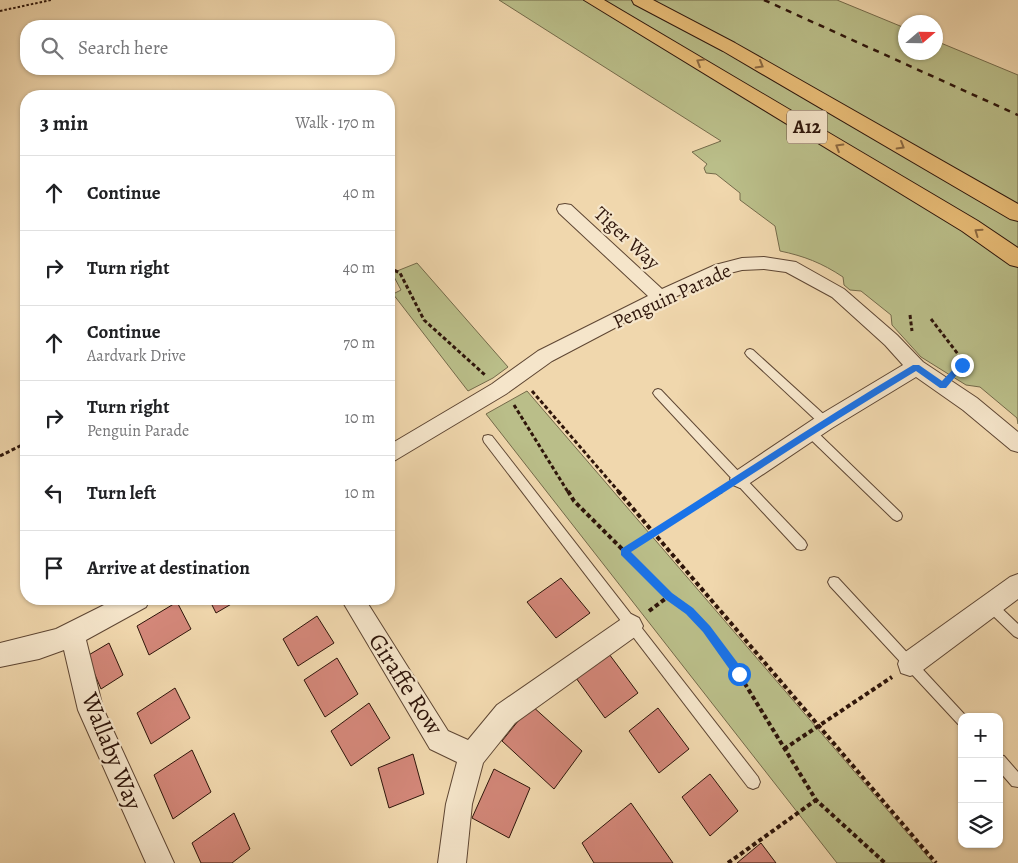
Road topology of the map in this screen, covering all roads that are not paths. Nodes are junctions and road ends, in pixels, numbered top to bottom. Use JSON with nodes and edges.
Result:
{"nodes":[{"id":1,"x":592,"y":0,"type":"edge"},
{"id":2,"x":640,"y":0,"type":"edge"},
{"id":3,"x":565,"y":209,"type":"dead end"},
{"id":4,"x":1018,"y":214,"type":"edge"},
{"id":5,"x":1018,"y":259,"type":"edge"},
{"id":6,"x":660,"y":297,"type":"junction"},
{"id":7,"x":750,"y":353,"type":"dead end"},
{"id":8,"x":916,"y":367,"type":"junction"},
{"id":9,"x":658,"y":393,"type":"dead end"},
{"id":10,"x":817,"y":427,"type":"junction"},
{"id":11,"x":488,"y":439,"type":"dead end"},
{"id":12,"x":1018,"y":444,"type":"edge"},
{"id":13,"x":395,"y":451,"type":"edge"},
{"id":14,"x":740,"y":479,"type":"junction"},
{"id":15,"x":897,"y":516,"type":"dead end"},
{"id":16,"x":801,"y":545,"type":"dead end"},
{"id":17,"x":834,"y":582,"type":"dead end"},
{"id":18,"x":1018,"y":585,"type":"edge"},
{"id":19,"x":127,"y":605,"type":"edge"},
{"id":20,"x":356,"y":605,"type":"edge"},
{"id":21,"x":991,"y":606,"type":"junction"},
{"id":22,"x":631,"y":626,"type":"junction"},
{"id":23,"x":1018,"y":632,"type":"edge"},
{"id":24,"x":73,"y":636,"type":"junction"},
{"id":25,"x":0,"y":654,"type":"edge"},
{"id":26,"x":910,"y":664,"type":"junction"},
{"id":27,"x":958,"y":716,"type":"edge"},
{"id":28,"x":472,"y":756,"type":"junction"},
{"id":29,"x":1003,"y":765,"type":"edge"},
{"id":30,"x":1017,"y":781,"type":"edge"},
{"id":31,"x":752,"y":782,"type":"dead end"},
{"id":32,"x":160,"y":863,"type":"edge"},
{"id":33,"x":452,"y":863,"type":"edge"}],
"edges":[{"from":5,"to":1,"type":"highway","number":"A12","one_way":true},
{"from":2,"to":4,"type":"highway","number":"A12","one_way":true},
{"from":3,"to":6,"type":"street","name":"Tiger Way"},
{"from":6,"to":8,"type":"street","name":"Penguin Parade"},
{"from":6,"to":13,"type":"street","name":"Penguin Parade"},
{"from":7,"to":10,"type":"lane"},
{"from":8,"to":10,"type":"street"},
{"from":8,"to":12,"type":"street","name":"Penguin Parade"},
{"from":9,"to":14,"type":"lane"},
{"from":10,"to":14,"type":"street"},
{"from":10,"to":15,"type":"lane"},
{"from":11,"to":22,"type":"lane"},
{"from":14,"to":16,"type":"lane"},
{"from":17,"to":26,"type":"lane"},
{"from":18,"to":21,"type":"street"},
{"from":19,"to":24,"type":"street"},
{"from":20,"to":28,"type":"street","name":"Giraffe Row"},
{"from":21,"to":23,"type":"lane"},
{"from":21,"to":26,"type":"street"},
{"from":22,"to":28,"type":"street"},
{"from":22,"to":31,"type":"lane"},
{"from":24,"to":25,"type":"street"},
{"from":24,"to":32,"type":"street","name":"Wallaby Way"},
{"from":26,"to":27,"type":"lane"},
{"from":28,"to":33,"type":"street"},
{"from":29,"to":30,"type":"lane"}]}
